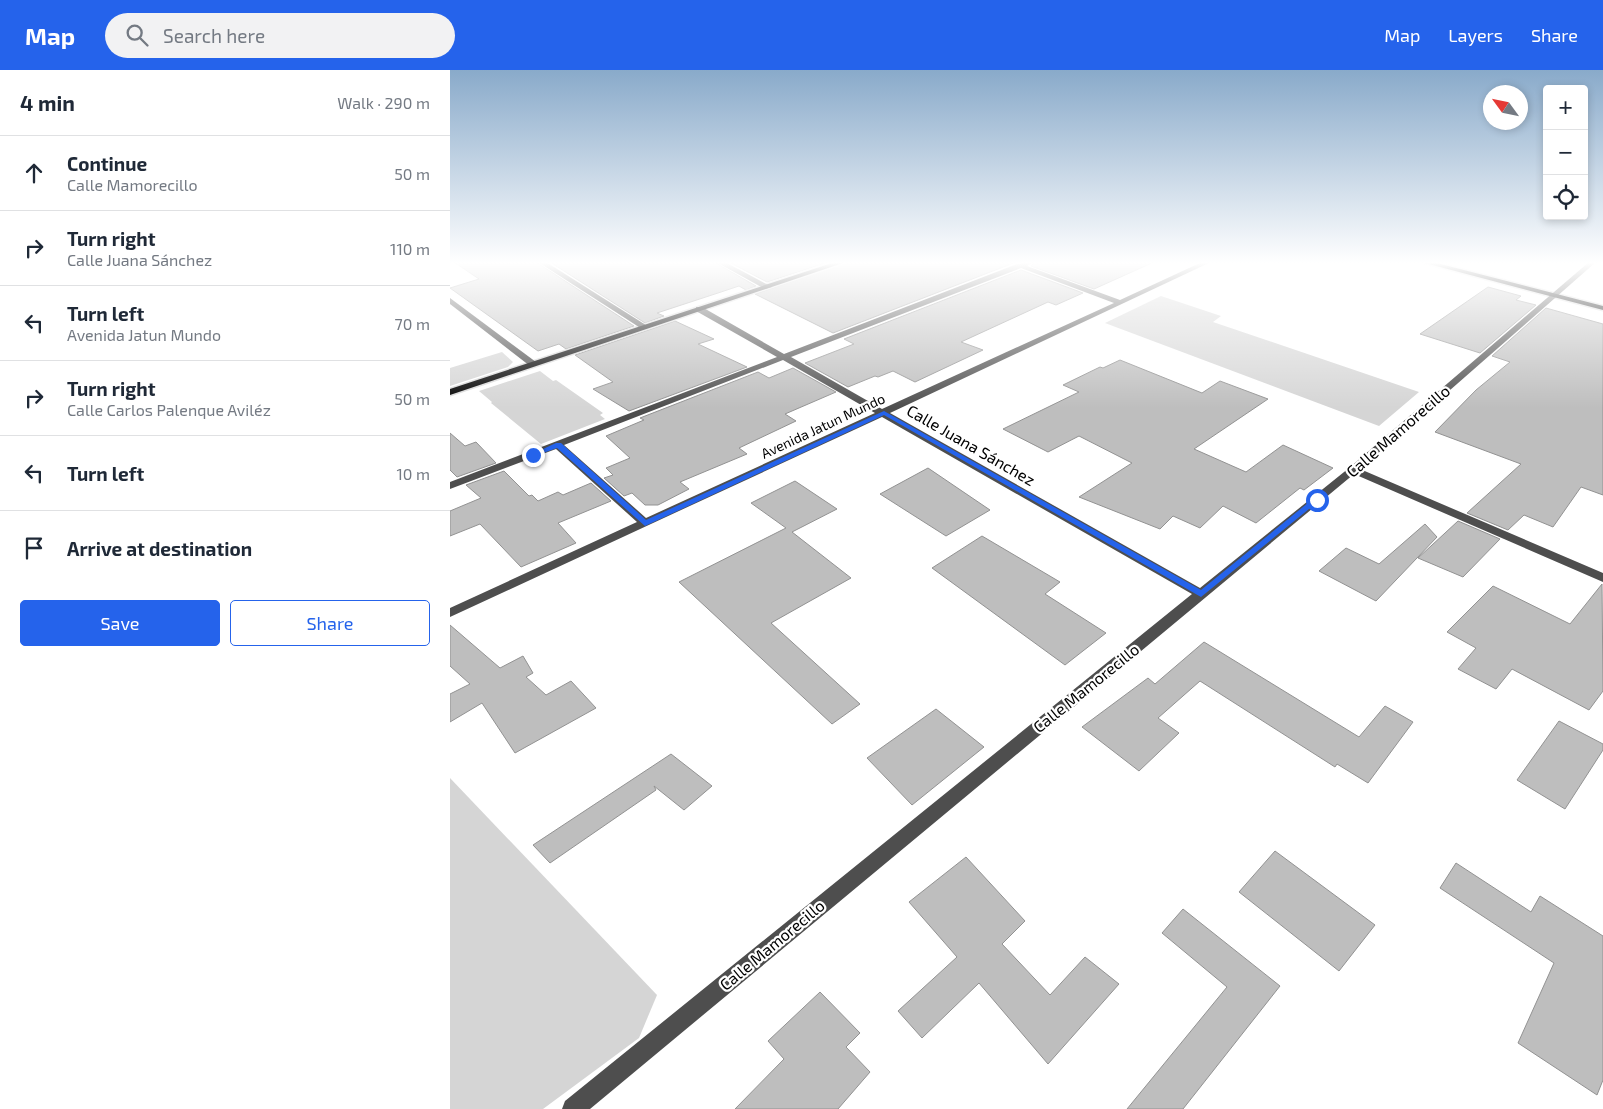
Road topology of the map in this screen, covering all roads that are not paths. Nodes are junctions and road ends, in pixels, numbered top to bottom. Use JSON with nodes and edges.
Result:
{"nodes":[{"id":1,"x":464,"y":310,"type":"edge"},
{"id":2,"x":618,"y":310,"type":"edge"},
{"id":3,"x":697,"y":310,"type":"edge"},
{"id":4,"x":700,"y":310,"type":"edge"},
{"id":5,"x":901,"y":310,"type":"edge"},
{"id":6,"x":1103,"y":310,"type":"edge"},
{"id":7,"x":1539,"y":310,"type":"edge"},
{"id":8,"x":645,"y":327,"type":"junction"},
{"id":9,"x":784,"y":357,"type":"junction"},
{"id":10,"x":533,"y":364,"type":"junction"},
{"id":11,"x":450,"y":392,"type":"edge"},
{"id":12,"x":884,"y":413,"type":"junction"},
{"id":13,"x":558,"y":445,"type":"junction"},
{"id":14,"x":1353,"y":470,"type":"junction"},
{"id":15,"x":450,"y":486,"type":"edge"},
{"id":16,"x":645,"y":523,"type":"junction"},
{"id":17,"x":1603,"y":578,"type":"edge"},
{"id":18,"x":1201,"y":594,"type":"junction"},
{"id":19,"x":450,"y":613,"type":"edge"},
{"id":20,"x":573,"y":1109,"type":"edge"}],
"edges":[{"from":1,"to":10,"type":"street"},
{"from":2,"to":8,"type":"street"},
{"from":3,"to":8,"type":"main road"},
{"from":4,"to":9,"type":"street","name":"Calle Juana Sánchez"},
{"from":5,"to":9,"type":"street"},
{"from":6,"to":12,"type":"street","name":"Avenida Jatun Mundo"},
{"from":7,"to":14,"type":"street","name":"Calle Mamorecillo"},
{"from":8,"to":10,"type":"main road"},
{"from":9,"to":12,"type":"street","name":"Calle Juana Sánchez"},
{"from":9,"to":13,"type":"street"},
{"from":10,"to":11,"type":"main road"},
{"from":12,"to":16,"type":"street","name":"Avenida Jatun Mundo"},
{"from":12,"to":18,"type":"street","name":"Calle Juana Sánchez"},
{"from":13,"to":15,"type":"street"},
{"from":13,"to":16,"type":"street"},
{"from":14,"to":17,"type":"street"},
{"from":14,"to":18,"type":"street","name":"Calle Mamorecillo"},
{"from":16,"to":19,"type":"street","name":"Avenida Jatun Mundo"},
{"from":18,"to":20,"type":"street","name":"Calle Mamorecillo"}]}
